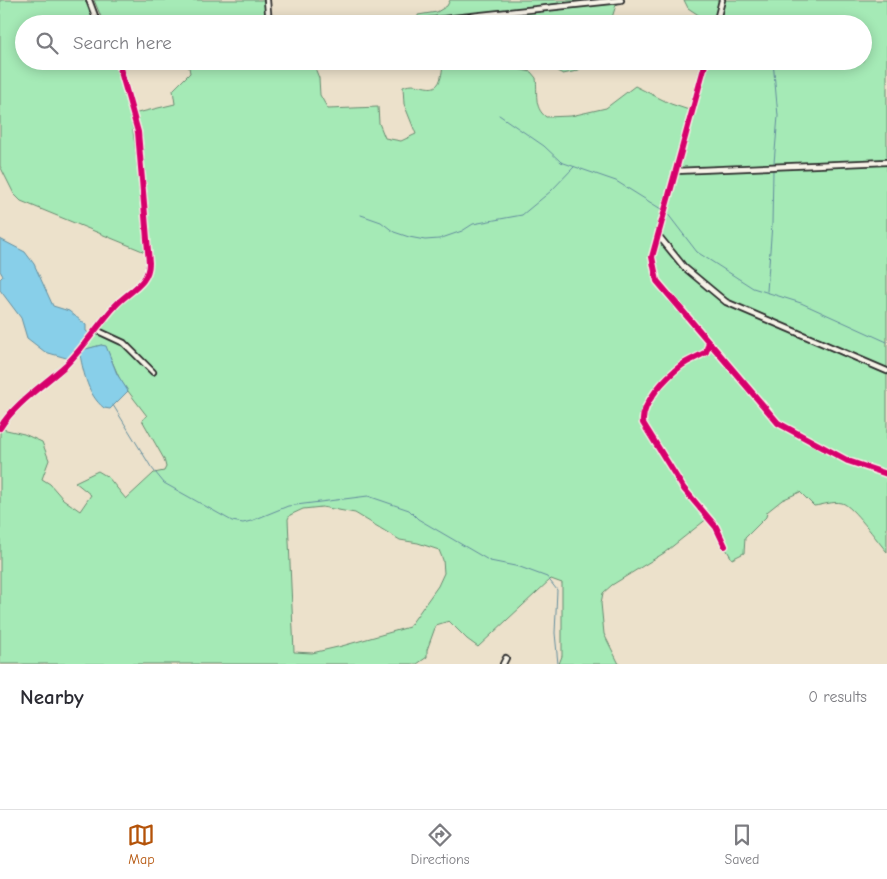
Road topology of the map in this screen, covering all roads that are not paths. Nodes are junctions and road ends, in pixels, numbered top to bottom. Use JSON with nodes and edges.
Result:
{"nodes":[{"id":1,"x":89,"y":0,"type":"edge"},
{"id":2,"x":267,"y":0,"type":"edge"},
{"id":3,"x":621,"y":0,"type":"edge"},
{"id":4,"x":722,"y":0,"type":"edge"},
{"id":5,"x":95,"y":15,"type":"edge"},
{"id":6,"x":268,"y":15,"type":"edge"},
{"id":7,"x":481,"y":15,"type":"edge"},
{"id":8,"x":718,"y":15,"type":"edge"},
{"id":9,"x":121,"y":70,"type":"edge"},
{"id":10,"x":704,"y":70,"type":"edge"},
{"id":11,"x":887,"y":162,"type":"edge"},
{"id":12,"x":676,"y":171,"type":"junction"},
{"id":13,"x":658,"y":236,"type":"junction"},
{"id":14,"x":96,"y":330,"type":"junction"},
{"id":15,"x":709,"y":342,"type":"junction"},
{"id":16,"x":887,"y":370,"type":"edge"},
{"id":17,"x":153,"y":372,"type":"dead end"},
{"id":18,"x":0,"y":428,"type":"edge"},
{"id":19,"x":887,"y":474,"type":"edge"},
{"id":20,"x":726,"y":546,"type":"dead end"},
{"id":21,"x":506,"y":658,"type":"dead end"},
{"id":22,"x":503,"y":664,"type":"edge"}],
"edges":[{"from":1,"to":5,"type":"street"},
{"from":2,"to":6,"type":"street"},
{"from":3,"to":7,"type":"street"},
{"from":4,"to":8,"type":"street"},
{"from":9,"to":14,"type":"street"},
{"from":10,"to":12,"type":"street"},
{"from":11,"to":12,"type":"street"},
{"from":12,"to":13,"type":"street"},
{"from":13,"to":15,"type":"street"},
{"from":13,"to":16,"type":"street"},
{"from":14,"to":17,"type":"street"},
{"from":14,"to":18,"type":"street"},
{"from":15,"to":19,"type":"street"},
{"from":15,"to":20,"type":"street"},
{"from":21,"to":22,"type":"street"}]}
